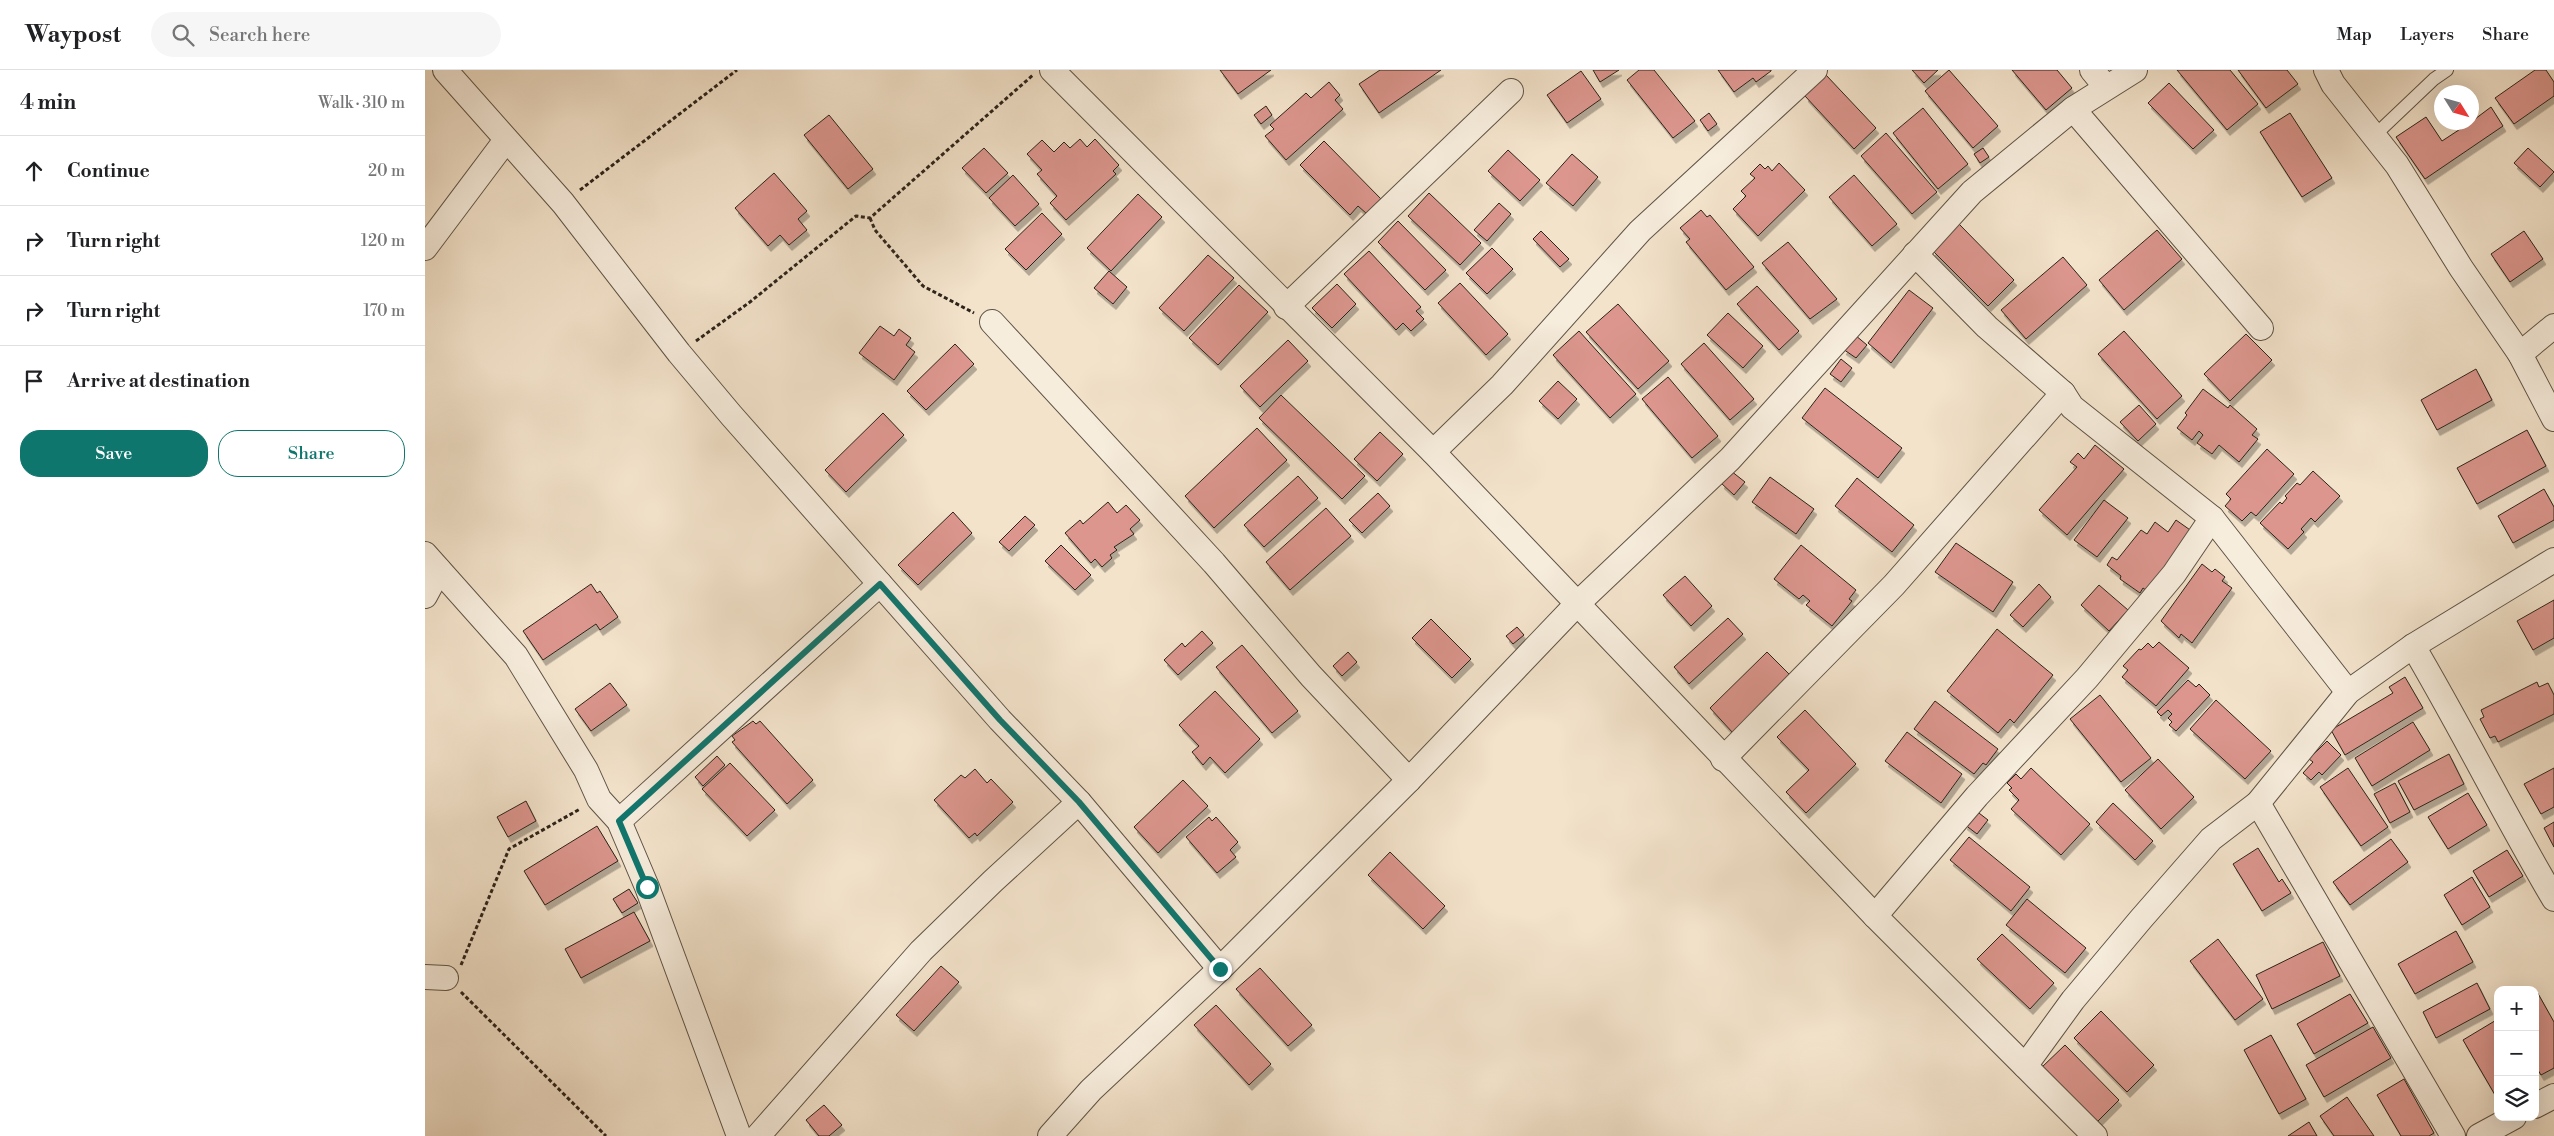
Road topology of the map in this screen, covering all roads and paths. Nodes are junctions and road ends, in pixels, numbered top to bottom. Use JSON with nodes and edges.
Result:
{"nodes":[{"id":1,"x":445,"y":70,"type":"edge"},
{"id":2,"x":737,"y":70,"type":"edge"},
{"id":3,"x":1039,"y":70,"type":"edge"},
{"id":4,"x":1052,"y":70,"type":"edge"},
{"id":5,"x":1815,"y":70,"type":"edge"},
{"id":6,"x":2135,"y":70,"type":"edge"},
{"id":7,"x":2326,"y":70,"type":"edge"},
{"id":8,"x":2447,"y":70,"type":"edge"},
{"id":9,"x":2099,"y":79,"type":"edge"},
{"id":10,"x":1511,"y":91,"type":"dead end"},
{"id":11,"x":2073,"y":109,"type":"junction"},
{"id":12,"x":2374,"y":136,"type":"junction"},
{"id":13,"x":506,"y":140,"type":"junction"},
{"id":14,"x":563,"y":203,"type":"junction"},
{"id":15,"x":870,"y":218,"type":"junction"},
{"id":16,"x":425,"y":248,"type":"edge"},
{"id":17,"x":1915,"y":254,"type":"junction"},
{"id":18,"x":1286,"y":307,"type":"junction"},
{"id":19,"x":992,"y":322,"type":"joint"},
{"id":20,"x":2554,"y":326,"type":"edge"},
{"id":21,"x":2261,"y":328,"type":"dead end"},
{"id":22,"x":679,"y":353,"type":"junction"},
{"id":23,"x":2520,"y":354,"type":"junction"},
{"id":24,"x":2063,"y":393,"type":"junction"},
{"id":25,"x":2554,"y":418,"type":"edge"},
{"id":26,"x":1433,"y":452,"type":"junction"},
{"id":27,"x":2212,"y":518,"type":"junction"},
{"id":28,"x":2554,"y":560,"type":"edge"},
{"id":29,"x":432,"y":562,"type":"edge"},
{"id":30,"x":880,"y":584,"type":"junction"},
{"id":31,"x":425,"y":596,"type":"edge"},
{"id":32,"x":1576,"y":604,"type":"junction"},
{"id":33,"x":2413,"y":646,"type":"junction"},
{"id":34,"x":2348,"y":692,"type":"junction"},
{"id":35,"x":1723,"y":759,"type":"junction"},
{"id":36,"x":1409,"y":780,"type":"junction"},
{"id":37,"x":599,"y":798,"type":"junction"},
{"id":38,"x":1079,"y":802,"type":"junction"},
{"id":39,"x":2258,"y":803,"type":"junction"},
{"id":40,"x":619,"y":821,"type":"junction"},
{"id":41,"x":2554,"y":900,"type":"edge"},
{"id":42,"x":1875,"y":916,"type":"junction"},
{"id":43,"x":1220,"y":969,"type":"junction"},
{"id":44,"x":436,"y":977,"type":"edge"},
{"id":45,"x":2025,"y":1066,"type":"junction"},
{"id":46,"x":2554,"y":1096,"type":"edge"},
{"id":47,"x":2539,"y":1104,"type":"edge"},
{"id":48,"x":2507,"y":1121,"type":"edge"},
{"id":49,"x":605,"y":1136,"type":"edge"},
{"id":50,"x":739,"y":1136,"type":"edge"},
{"id":51,"x":758,"y":1136,"type":"edge"},
{"id":52,"x":1050,"y":1136,"type":"edge"},
{"id":53,"x":2095,"y":1136,"type":"edge"},
{"id":54,"x":2453,"y":1136,"type":"edge"},
{"id":55,"x":2479,"y":1136,"type":"edge"}],
"edges":[{"from":1,"to":13,"type":"street"},
{"from":2,"to":14,"type":"path"},
{"from":3,"to":15,"type":"path"},
{"from":4,"to":18,"type":"street"},
{"from":5,"to":26,"type":"street"},
{"from":6,"to":9,"type":"street"},
{"from":7,"to":12,"type":"street"},
{"from":8,"to":12,"type":"lane"},
{"from":9,"to":11,"type":"street"},
{"from":10,"to":18,"type":"street"},
{"from":11,"to":17,"type":"street"},
{"from":11,"to":21,"type":"street"},
{"from":12,"to":23,"type":"street"},
{"from":13,"to":14,"type":"street"},
{"from":13,"to":16,"type":"street"},
{"from":14,"to":22,"type":"street"},
{"from":15,"to":19,"type":"path"},
{"from":15,"to":22,"type":"path"},
{"from":17,"to":24,"type":"street"},
{"from":17,"to":32,"type":"street"},
{"from":18,"to":26,"type":"street"},
{"from":19,"to":36,"type":"street"},
{"from":20,"to":23,"type":"street"},
{"from":22,"to":30,"type":"street"},
{"from":23,"to":25,"type":"street"},
{"from":24,"to":27,"type":"street"},
{"from":24,"to":35,"type":"street"},
{"from":26,"to":32,"type":"street"},
{"from":27,"to":34,"type":"street"},
{"from":27,"to":42,"type":"street"},
{"from":28,"to":33,"type":"street"},
{"from":29,"to":31,"type":"street"},
{"from":29,"to":37,"type":"street"},
{"from":30,"to":38,"type":"street"},
{"from":30,"to":40,"type":"street"},
{"from":32,"to":35,"type":"street"},
{"from":32,"to":36,"type":"street"},
{"from":33,"to":34,"type":"street"},
{"from":33,"to":41,"type":"street"},
{"from":34,"to":39,"type":"street"},
{"from":35,"to":42,"type":"street"},
{"from":36,"to":43,"type":"street"},
{"from":37,"to":40,"type":"street"},
{"from":37,"to":44,"type":"path"},
{"from":38,"to":43,"type":"street"},
{"from":38,"to":51,"type":"street"},
{"from":39,"to":45,"type":"street"},
{"from":39,"to":54,"type":"street"},
{"from":40,"to":50,"type":"street"},
{"from":42,"to":45,"type":"street"},
{"from":43,"to":52,"type":"street"},
{"from":44,"to":49,"type":"path"},
{"from":45,"to":53,"type":"street"},
{"from":46,"to":47,"type":"street"},
{"from":48,"to":55,"type":"street"}]}
